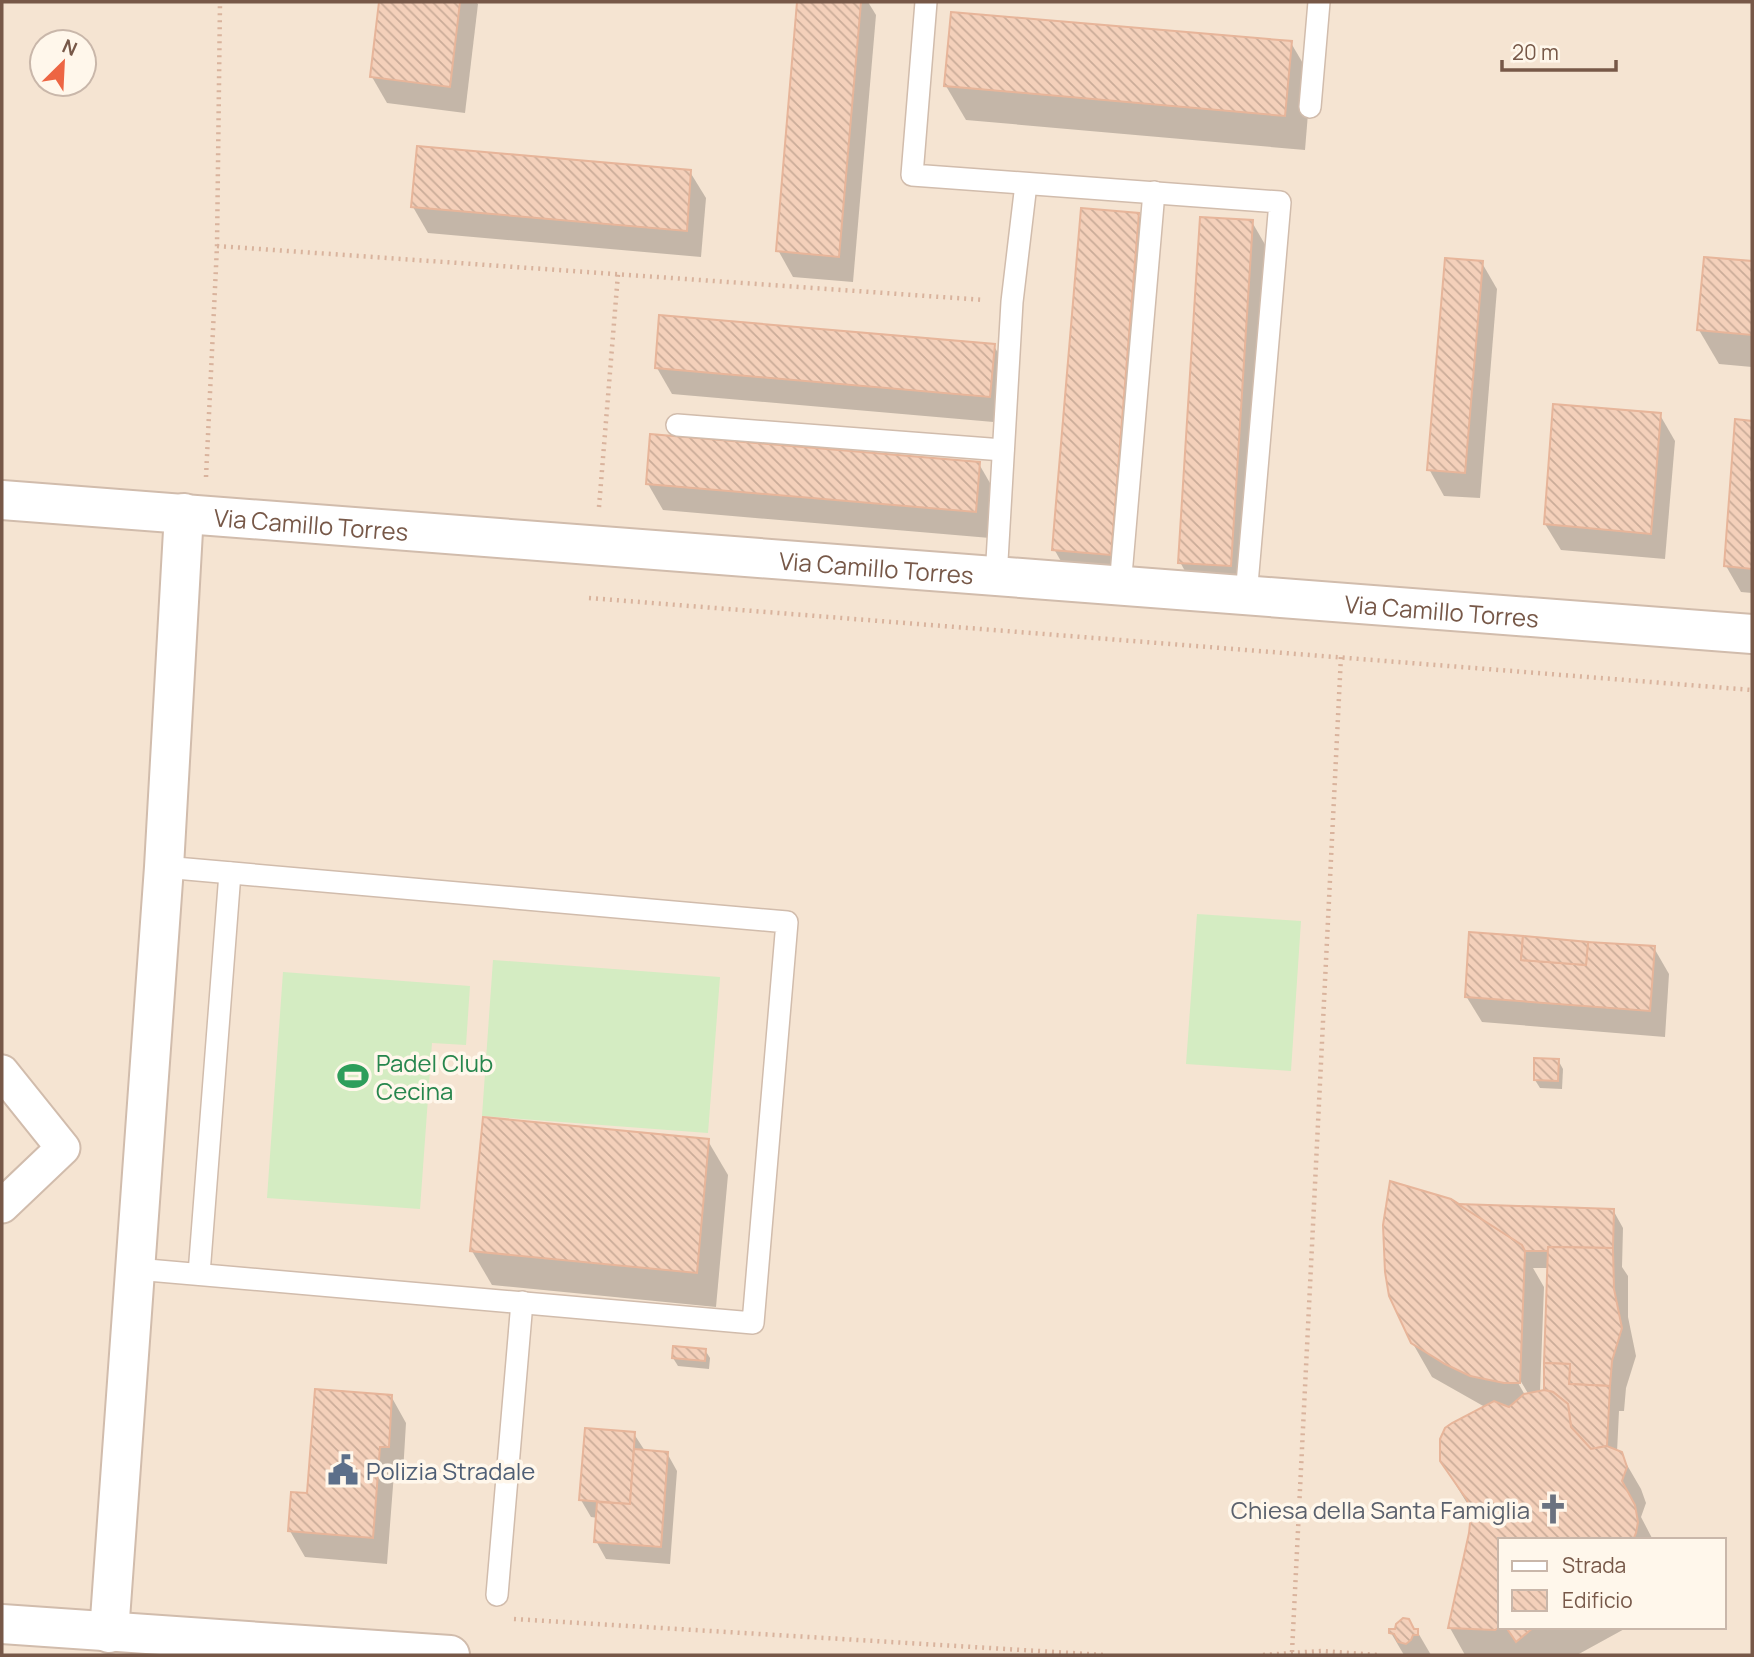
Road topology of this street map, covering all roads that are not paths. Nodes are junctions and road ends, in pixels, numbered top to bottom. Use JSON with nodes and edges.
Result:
{"nodes":[{"id":1,"x":926,"y":2,"type":"edge"},
{"id":2,"x":1319,"y":2,"type":"edge"},
{"id":3,"x":1310,"y":107,"type":"dead end"},
{"id":4,"x":1026,"y":184,"type":"junction"},
{"id":5,"x":1154,"y":192,"type":"junction"},
{"id":6,"x":677,"y":425,"type":"dead end"},
{"id":7,"x":1003,"y":450,"type":"junction"},
{"id":8,"x":2,"y":500,"type":"edge"},
{"id":9,"x":194,"y":514,"type":"junction"},
{"id":10,"x":996,"y":578,"type":"junction"},
{"id":11,"x":1120,"y":587,"type":"junction"},
{"id":12,"x":1246,"y":596,"type":"junction"},
{"id":13,"x":1752,"y":634,"type":"edge"},
{"id":14,"x":164,"y":867,"type":"junction"},
{"id":15,"x":230,"y":873,"type":"junction"},
{"id":16,"x":2,"y":1072,"type":"edge"},
{"id":17,"x":2,"y":1206,"type":"edge"},
{"id":18,"x":136,"y":1269,"type":"junction"},
{"id":19,"x":199,"y":1274,"type":"junction"},
{"id":20,"x":522,"y":1302,"type":"junction"},
{"id":21,"x":497,"y":1595,"type":"dead end"},
{"id":22,"x":2,"y":1624,"type":"edge"},
{"id":23,"x":109,"y":1633,"type":"junction"},
{"id":24,"x":450,"y":1655,"type":"edge"}],
"edges":[{"from":1,"to":4,"type":"lane"},
{"from":2,"to":3,"type":"lane"},
{"from":4,"to":5,"type":"lane"},
{"from":4,"to":7,"type":"lane"},
{"from":5,"to":11,"type":"lane"},
{"from":5,"to":12,"type":"lane"},
{"from":6,"to":7,"type":"lane"},
{"from":7,"to":10,"type":"lane"},
{"from":8,"to":9,"type":"street","name":"Via Camillo Torres"},
{"from":9,"to":10,"type":"street","name":"Via Camillo Torres"},
{"from":9,"to":14,"type":"street"},
{"from":10,"to":11,"type":"street","name":"Via Camillo Torres"},
{"from":11,"to":12,"type":"street","name":"Via Camillo Torres"},
{"from":12,"to":13,"type":"street","name":"Via Camillo Torres"},
{"from":14,"to":15,"type":"lane"},
{"from":14,"to":18,"type":"street"},
{"from":15,"to":19,"type":"lane"},
{"from":15,"to":20,"type":"lane"},
{"from":16,"to":17,"type":"street"},
{"from":18,"to":19,"type":"lane"},
{"from":18,"to":23,"type":"street"},
{"from":19,"to":20,"type":"lane"},
{"from":20,"to":21,"type":"lane"},
{"from":22,"to":23,"type":"street"},
{"from":23,"to":24,"type":"street"}]}
